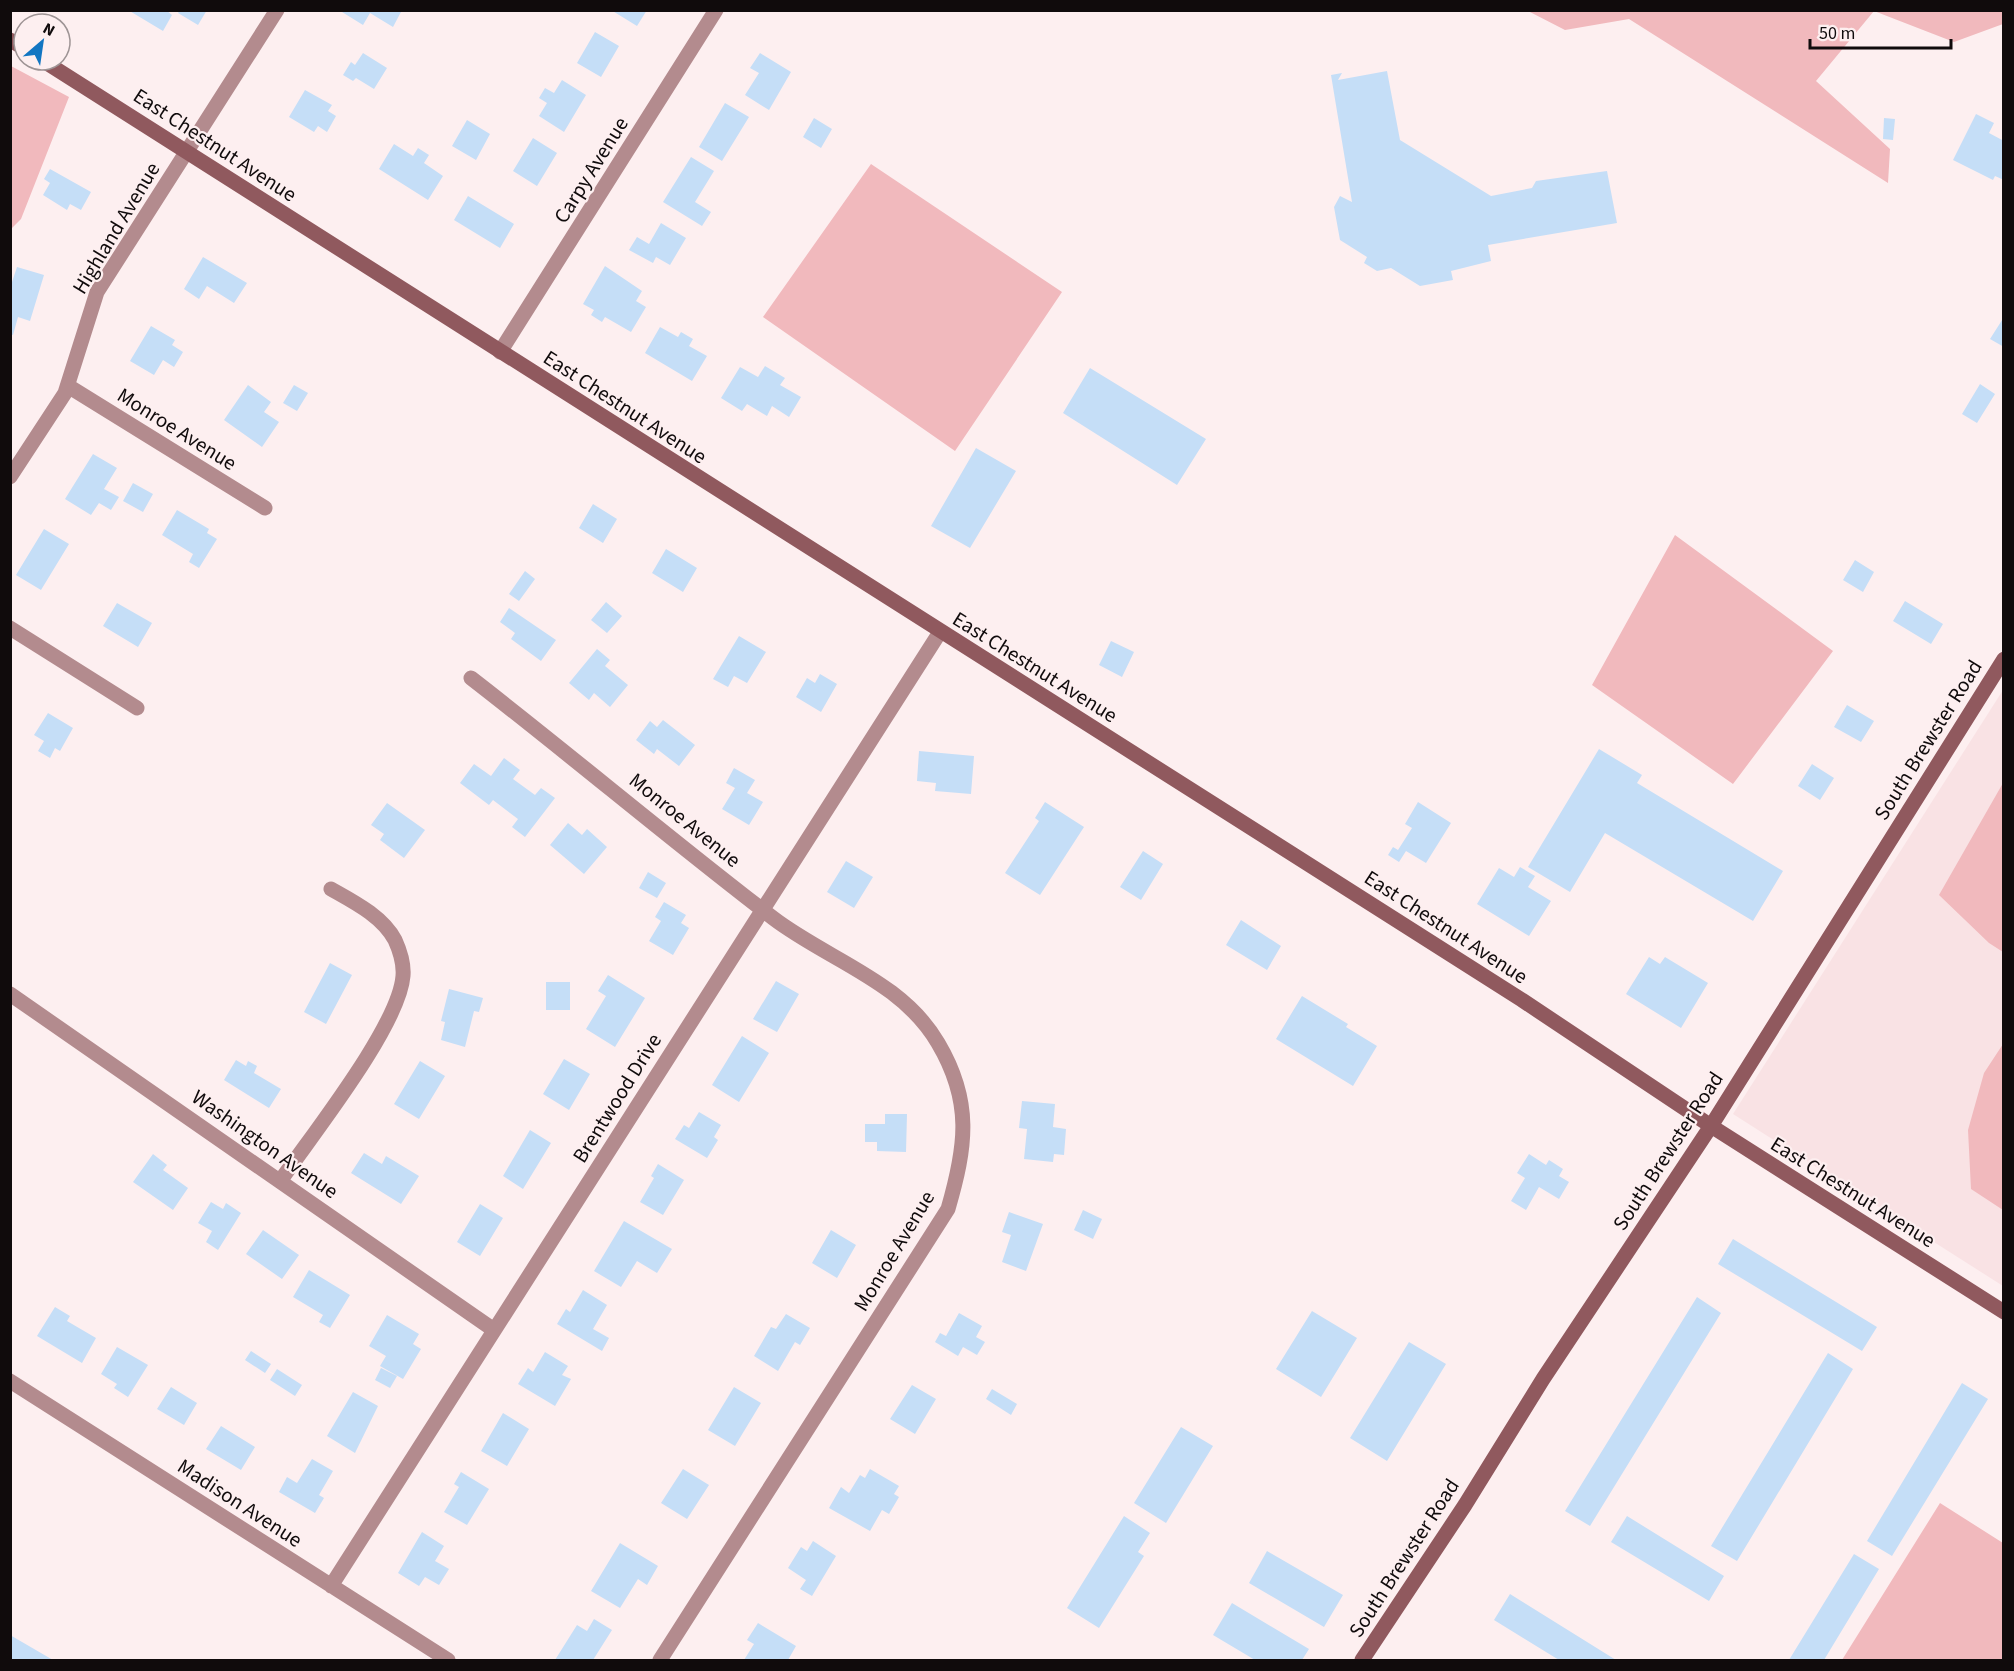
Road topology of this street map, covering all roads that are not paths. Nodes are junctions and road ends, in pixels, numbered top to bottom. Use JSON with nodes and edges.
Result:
{"nodes":[{"id":1,"x":277,"y":10,"type":"edge"},
{"id":2,"x":716,"y":10,"type":"edge"},
{"id":3,"x":61,"y":72,"type":"edge"},
{"id":4,"x":187,"y":152,"type":"junction"},
{"id":5,"x":500,"y":352,"type":"junction"},
{"id":6,"x":68,"y":386,"type":"junction"},
{"id":7,"x":10,"y":477,"type":"edge"},
{"id":8,"x":265,"y":508,"type":"dead end"},
{"id":9,"x":10,"y":628,"type":"edge"},
{"id":10,"x":940,"y":632,"type":"junction"},
{"id":11,"x":2004,"y":660,"type":"edge"},
{"id":12,"x":471,"y":678,"type":"dead end"},
{"id":13,"x":137,"y":708,"type":"dead end"},
{"id":14,"x":331,"y":889,"type":"dead end"},
{"id":15,"x":762,"y":909,"type":"junction"},
{"id":16,"x":10,"y":994,"type":"edge"},
{"id":17,"x":1711,"y":1126,"type":"junction"},
{"id":18,"x":281,"y":1180,"type":"junction"},
{"id":19,"x":2004,"y":1312,"type":"edge"},
{"id":20,"x":494,"y":1330,"type":"junction"},
{"id":21,"x":10,"y":1381,"type":"edge"},
{"id":22,"x":331,"y":1586,"type":"junction"},
{"id":23,"x":448,"y":1660,"type":"edge"},
{"id":24,"x":660,"y":1660,"type":"edge"},
{"id":25,"x":1362,"y":1660,"type":"edge"}],
"edges":[{"from":1,"to":4,"type":"street","name":"Highland Avenue"},
{"from":2,"to":5,"type":"street","name":"Carpy Avenue"},
{"from":3,"to":4,"type":"street","name":"East Chestnut Avenue"},
{"from":4,"to":5,"type":"street","name":"East Chestnut Avenue"},
{"from":4,"to":6,"type":"street","name":"Highland Avenue"},
{"from":5,"to":10,"type":"street","name":"East Chestnut Avenue"},
{"from":6,"to":7,"type":"street","name":"Highland Avenue"},
{"from":6,"to":8,"type":"street","name":"Monroe Avenue"},
{"from":9,"to":13,"type":"street"},
{"from":10,"to":15,"type":"street","name":"Brentwood Drive"},
{"from":10,"to":17,"type":"street","name":"East Chestnut Avenue"},
{"from":11,"to":17,"type":"street","name":"South Brewster Road"},
{"from":12,"to":15,"type":"street","name":"Monroe Avenue"},
{"from":14,"to":18,"type":"street"},
{"from":15,"to":20,"type":"street","name":"Brentwood Drive"},
{"from":15,"to":24,"type":"street","name":"Monroe Avenue"},
{"from":16,"to":18,"type":"street","name":"Washington Avenue"},
{"from":17,"to":19,"type":"street","name":"East Chestnut Avenue"},
{"from":17,"to":25,"type":"street","name":"South Brewster Road"},
{"from":18,"to":20,"type":"street","name":"Washington Avenue"},
{"from":20,"to":22,"type":"street","name":"Brentwood Drive"},
{"from":21,"to":22,"type":"street","name":"Madison Avenue"},
{"from":22,"to":23,"type":"street","name":"Madison Avenue"}]}
